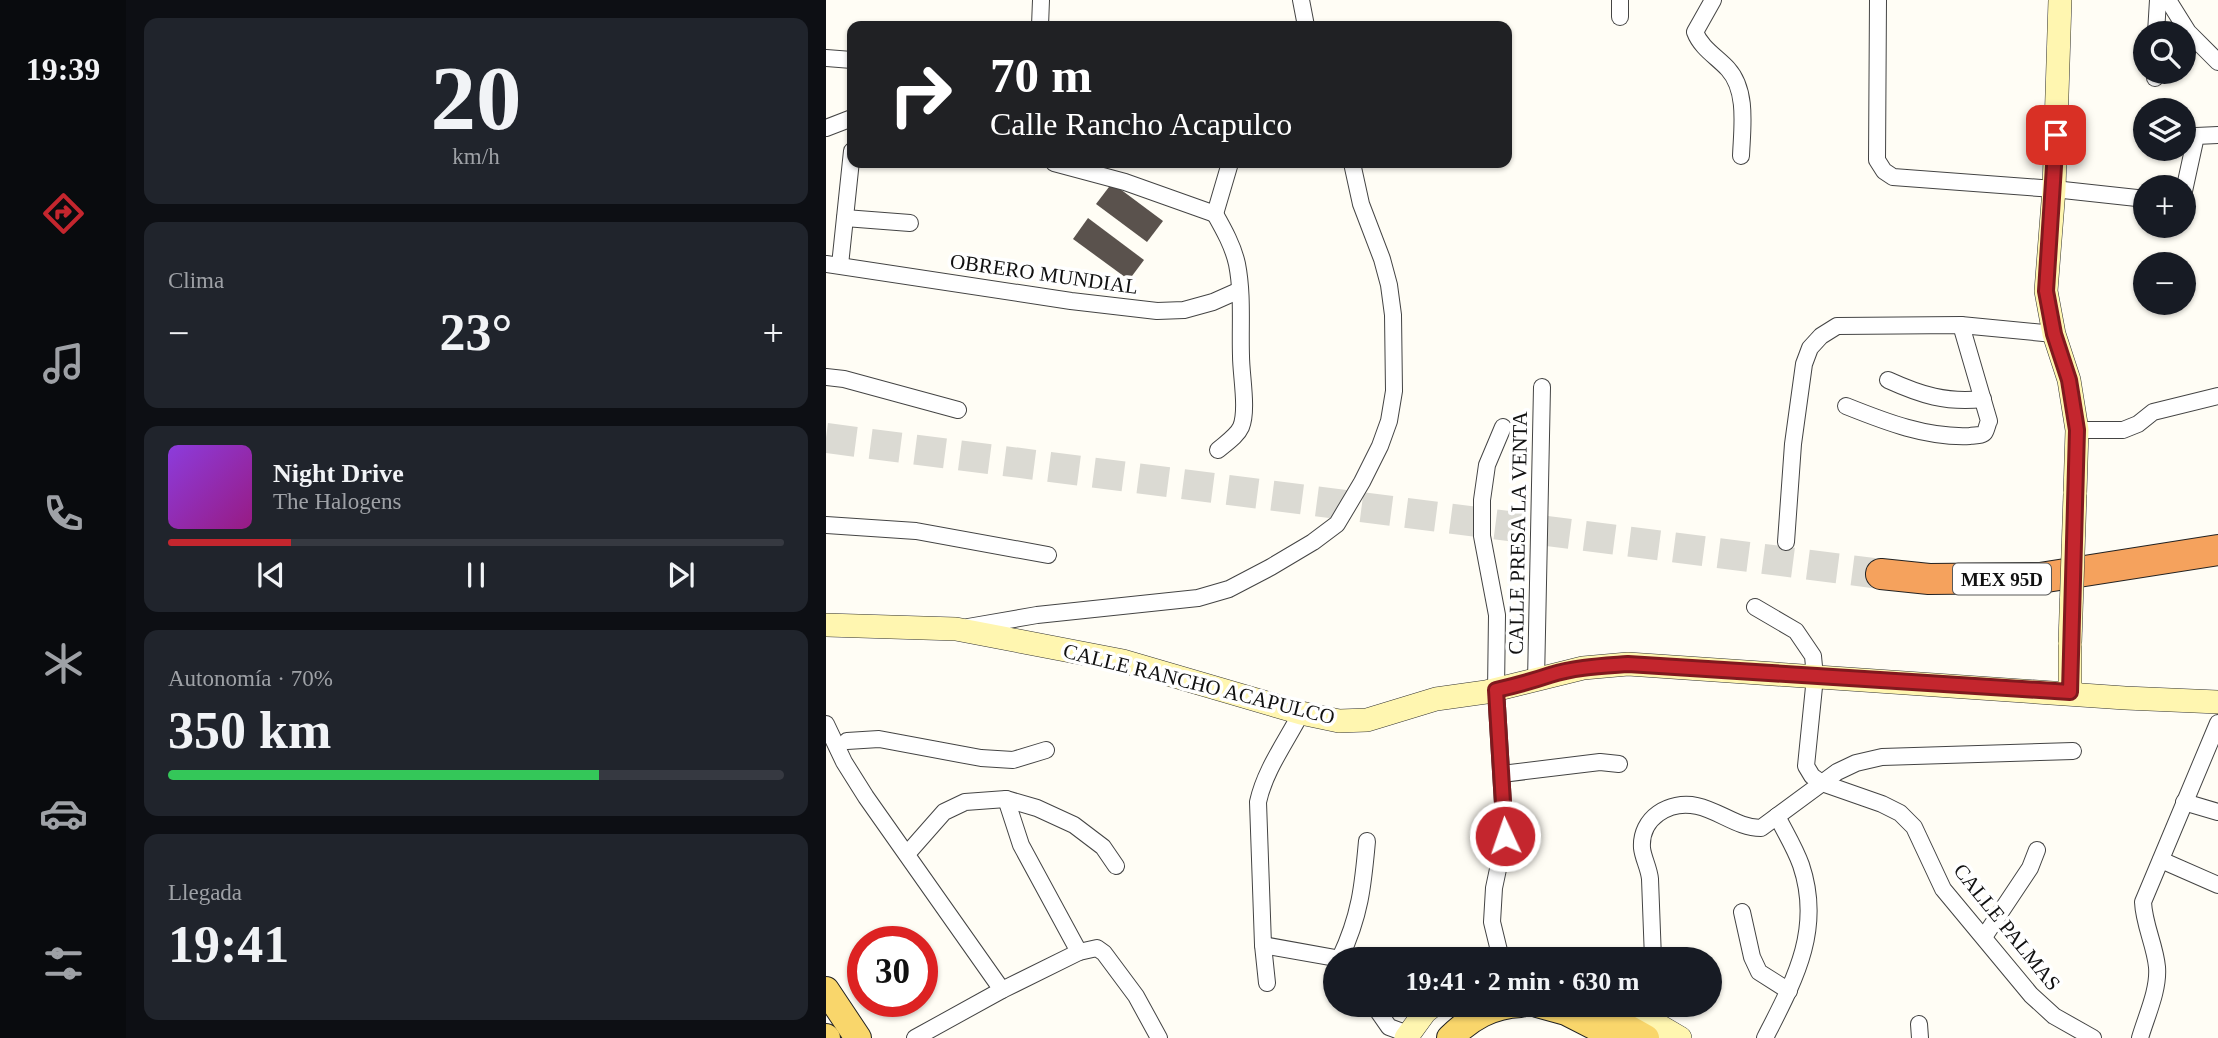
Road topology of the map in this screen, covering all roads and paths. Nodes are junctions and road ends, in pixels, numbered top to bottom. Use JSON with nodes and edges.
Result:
{"nodes":[{"id":1,"x":1041,"y":0,"type":"edge"},
{"id":2,"x":1301,"y":0,"type":"edge"},
{"id":3,"x":1620,"y":0,"type":"edge"},
{"id":4,"x":1713,"y":0,"type":"edge"},
{"id":5,"x":1878,"y":0,"type":"edge"},
{"id":6,"x":2060,"y":0,"type":"edge"},
{"id":7,"x":2158,"y":0,"type":"edge"},
{"id":8,"x":2168,"y":0,"type":"edge"},
{"id":9,"x":1620,"y":17,"type":"dead end"},
{"id":10,"x":1040,"y":21,"type":"edge"},
{"id":11,"x":1305,"y":21,"type":"edge"},
{"id":12,"x":2157,"y":21,"type":"edge"},
{"id":13,"x":826,"y":58,"type":"edge"},
{"id":14,"x":847,"y":60,"type":"edge"},
{"id":15,"x":2218,"y":62,"type":"edge"},
{"id":16,"x":847,"y":120,"type":"edge"},
{"id":17,"x":826,"y":128,"type":"edge"},
{"id":18,"x":2218,"y":135,"type":"edge"},
{"id":19,"x":1741,"y":156,"type":"dead end"},
{"id":20,"x":850,"y":168,"type":"edge"},
{"id":21,"x":1073,"y":168,"type":"edge"},
{"id":22,"x":1229,"y":168,"type":"edge"},
{"id":23,"x":1353,"y":168,"type":"edge"},
{"id":24,"x":2187,"y":175,"type":"edge"},
{"id":25,"x":2054,"y":189,"type":"junction"},
{"id":26,"x":2133,"y":198,"type":"edge"},
{"id":27,"x":1215,"y":214,"type":"junction"},
{"id":28,"x":845,"y":218,"type":"junction"},
{"id":29,"x":910,"y":223,"type":"dead end"},
{"id":30,"x":833,"y":265,"type":"edge"},
{"id":31,"x":1240,"y":290,"type":"junction"},
{"id":32,"x":1961,"y":325,"type":"junction"},
{"id":33,"x":2054,"y":334,"type":"junction"},
{"id":34,"x":826,"y":377,"type":"edge"},
{"id":35,"x":1888,"y":380,"type":"dead end"},
{"id":36,"x":1542,"y":387,"type":"dead end"},
{"id":37,"x":2218,"y":396,"type":"edge"},
{"id":38,"x":1983,"y":398,"type":"junction"},
{"id":39,"x":1846,"y":406,"type":"dead end"},
{"id":40,"x":957,"y":410,"type":"dead end"},
{"id":41,"x":1503,"y":427,"type":"dead end"},
{"id":42,"x":2077,"y":430,"type":"junction"},
{"id":43,"x":1218,"y":450,"type":"dead end"},
{"id":44,"x":826,"y":525,"type":"edge"},
{"id":45,"x":2218,"y":541,"type":"edge"},
{"id":46,"x":1786,"y":542,"type":"dead end"},
{"id":47,"x":2218,"y":551,"type":"edge"},
{"id":48,"x":1048,"y":555,"type":"dead end"},
{"id":49,"x":2121,"y":564,"type":"junction"},
{"id":50,"x":1881,"y":574,"type":"tunnel mouth"},
{"id":51,"x":1755,"y":607,"type":"dead end"},
{"id":52,"x":826,"y":625,"type":"edge"},
{"id":53,"x":956,"y":629,"type":"junction"},
{"id":54,"x":1815,"y":677,"type":"junction"},
{"id":55,"x":1536,"y":681,"type":"junction"},
{"id":56,"x":1496,"y":690,"type":"junction"},
{"id":57,"x":2070,"y":692,"type":"junction"},
{"id":58,"x":2218,"y":702,"type":"edge"},
{"id":59,"x":1301,"y":713,"type":"junction"},
{"id":60,"x":2218,"y":723,"type":"edge"},
{"id":61,"x":826,"y":724,"type":"edge"},
{"id":62,"x":847,"y":741,"type":"dead end"},
{"id":63,"x":1046,"y":750,"type":"dead end"},
{"id":64,"x":2073,"y":751,"type":"dead end"},
{"id":65,"x":1619,"y":764,"type":"dead end"},
{"id":66,"x":1502,"y":775,"type":"junction"},
{"id":67,"x":1822,"y":783,"type":"junction"},
{"id":68,"x":1006,"y":799,"type":"junction"},
{"id":69,"x":2184,"y":802,"type":"junction"},
{"id":70,"x":2218,"y":812,"type":"edge"},
{"id":71,"x":1777,"y":816,"type":"junction"},
{"id":72,"x":1367,"y":841,"type":"dead end"},
{"id":73,"x":2037,"y":850,"type":"dead end"},
{"id":74,"x":906,"y":854,"type":"junction"},
{"id":75,"x":2161,"y":860,"type":"junction"},
{"id":76,"x":1116,"y":866,"type":"dead end"},
{"id":77,"x":2218,"y":885,"type":"edge"},
{"id":78,"x":1742,"y":912,"type":"dead end"},
{"id":79,"x":1984,"y":936,"type":"junction"},
{"id":80,"x":1263,"y":945,"type":"junction"},
{"id":81,"x":1345,"y":947,"type":"edge"},
{"id":82,"x":1498,"y":947,"type":"edge"},
{"id":83,"x":1652,"y":947,"type":"edge"},
{"id":84,"x":1079,"y":952,"type":"junction"},
{"id":85,"x":1323,"y":955,"type":"edge"},
{"id":86,"x":1267,"y":983,"type":"dead end"},
{"id":87,"x":826,"y":990,"type":"edge"},
{"id":88,"x":1002,"y":990,"type":"junction"},
{"id":89,"x":1789,"y":991,"type":"junction"},
{"id":90,"x":1383,"y":1017,"type":"edge"},
{"id":91,"x":1423,"y":1017,"type":"edge"},
{"id":92,"x":1447,"y":1017,"type":"edge"},
{"id":93,"x":1476,"y":1017,"type":"edge"},
{"id":94,"x":1576,"y":1017,"type":"edge"},
{"id":95,"x":1606,"y":1017,"type":"edge"},
{"id":96,"x":1647,"y":1017,"type":"edge"},
{"id":97,"x":1415,"y":1037,"type":"edge"},
{"id":98,"x":858,"y":1038,"type":"edge"},
{"id":99,"x":915,"y":1038,"type":"edge"},
{"id":100,"x":1159,"y":1038,"type":"edge"},
{"id":101,"x":1450,"y":1038,"type":"edge"},
{"id":102,"x":1617,"y":1038,"type":"edge"},
{"id":103,"x":1646,"y":1038,"type":"edge"},
{"id":104,"x":1680,"y":1038,"type":"edge"},
{"id":105,"x":1765,"y":1038,"type":"edge"},
{"id":106,"x":2093,"y":1038,"type":"edge"},
{"id":107,"x":2140,"y":1038,"type":"edge"}],
"edges":[{"from":1,"to":10,"type":"street"},
{"from":2,"to":11,"type":"street"},
{"from":3,"to":9,"type":"street"},
{"from":4,"to":19,"type":"street"},
{"from":5,"to":25,"type":"street"},
{"from":6,"to":25,"type":"main road"},
{"from":7,"to":12,"type":"street"},
{"from":8,"to":15,"type":"street"},
{"from":13,"to":14,"type":"street"},
{"from":16,"to":17,"type":"street"},
{"from":18,"to":24,"type":"street"},
{"from":20,"to":28,"type":"street"},
{"from":21,"to":27,"type":"street"},
{"from":22,"to":27,"type":"street"},
{"from":23,"to":53,"type":"street"},
{"from":25,"to":26,"type":"street"},
{"from":25,"to":33,"type":"main road"},
{"from":27,"to":31,"type":"street"},
{"from":28,"to":29,"type":"street"},
{"from":28,"to":30,"type":"street"},
{"from":30,"to":31,"type":"street","name":"OBRERO MUNDIAL"},
{"from":31,"to":43,"type":"street"},
{"from":32,"to":33,"type":"street"},
{"from":32,"to":38,"type":"street"},
{"from":32,"to":46,"type":"street"},
{"from":33,"to":42,"type":"main road"},
{"from":34,"to":40,"type":"street"},
{"from":35,"to":38,"type":"street"},
{"from":36,"to":55,"type":"street","name":"CALLE PRESA LA VENTA"},
{"from":37,"to":42,"type":"street"},
{"from":38,"to":39,"type":"street"},
{"from":41,"to":56,"type":"street"},
{"from":42,"to":57,"type":"main road","bridge":true},
{"from":44,"to":48,"type":"street"},
{"from":45,"to":49,"type":"highway","number":"MEX 95D"},
{"from":47,"to":49,"type":"highway","number":"MEX 95D"},
{"from":49,"to":50,"type":"highway","number":"MEX 95D"},
{"from":51,"to":54,"type":"street"},
{"from":52,"to":53,"type":"main road","name":"CALLE RANCHO ACAPULCO"},
{"from":53,"to":59,"type":"main road","name":"CALLE RANCHO ACAPULCO"},
{"from":54,"to":55,"type":"main road","name":"CALLE RANCHO ACAPULCO"},
{"from":54,"to":57,"type":"main road","name":"CALLE RANCHO ACAPULCO"},
{"from":54,"to":67,"type":"street"},
{"from":55,"to":56,"type":"main road","name":"CALLE RANCHO ACAPULCO"},
{"from":56,"to":59,"type":"main road","name":"CALLE RANCHO ACAPULCO"},
{"from":56,"to":66,"type":"street"},
{"from":57,"to":58,"type":"main road","name":"CALLE RANCHO ACAPULCO"},
{"from":59,"to":80,"type":"street"},
{"from":60,"to":69,"type":"street"},
{"from":61,"to":74,"type":"street"},
{"from":62,"to":63,"type":"street"},
{"from":64,"to":67,"type":"street"},
{"from":65,"to":66,"type":"street"},
{"from":66,"to":82,"type":"street"},
{"from":67,"to":71,"type":"street"},
{"from":67,"to":79,"type":"street","name":"CALLE PALMAS"},
{"from":68,"to":74,"type":"street"},
{"from":68,"to":76,"type":"street"},
{"from":68,"to":84,"type":"street"},
{"from":69,"to":70,"type":"street"},
{"from":69,"to":75,"type":"street"},
{"from":71,"to":83,"type":"street"},
{"from":71,"to":89,"type":"street"},
{"from":72,"to":81,"type":"street"},
{"from":73,"to":79,"type":"street"},
{"from":74,"to":88,"type":"street"},
{"from":75,"to":77,"type":"street"},
{"from":75,"to":107,"type":"street"},
{"from":78,"to":89,"type":"street"},
{"from":79,"to":106,"type":"street","name":"CALLE PALMAS"},
{"from":80,"to":85,"type":"street"},
{"from":80,"to":86,"type":"street"},
{"from":84,"to":88,"type":"street"},
{"from":84,"to":100,"type":"street"},
{"from":87,"to":98,"type":"main road"},
{"from":88,"to":99,"type":"street"},
{"from":89,"to":105,"type":"street"},
{"from":90,"to":97,"type":"street"},
{"from":91,"to":97,"type":"main road"},
{"from":92,"to":97,"type":"main road"},
{"from":93,"to":101,"type":"main road"},
{"from":94,"to":102,"type":"main road"},
{"from":95,"to":103,"type":"main road"},
{"from":96,"to":104,"type":"main road"}]}
